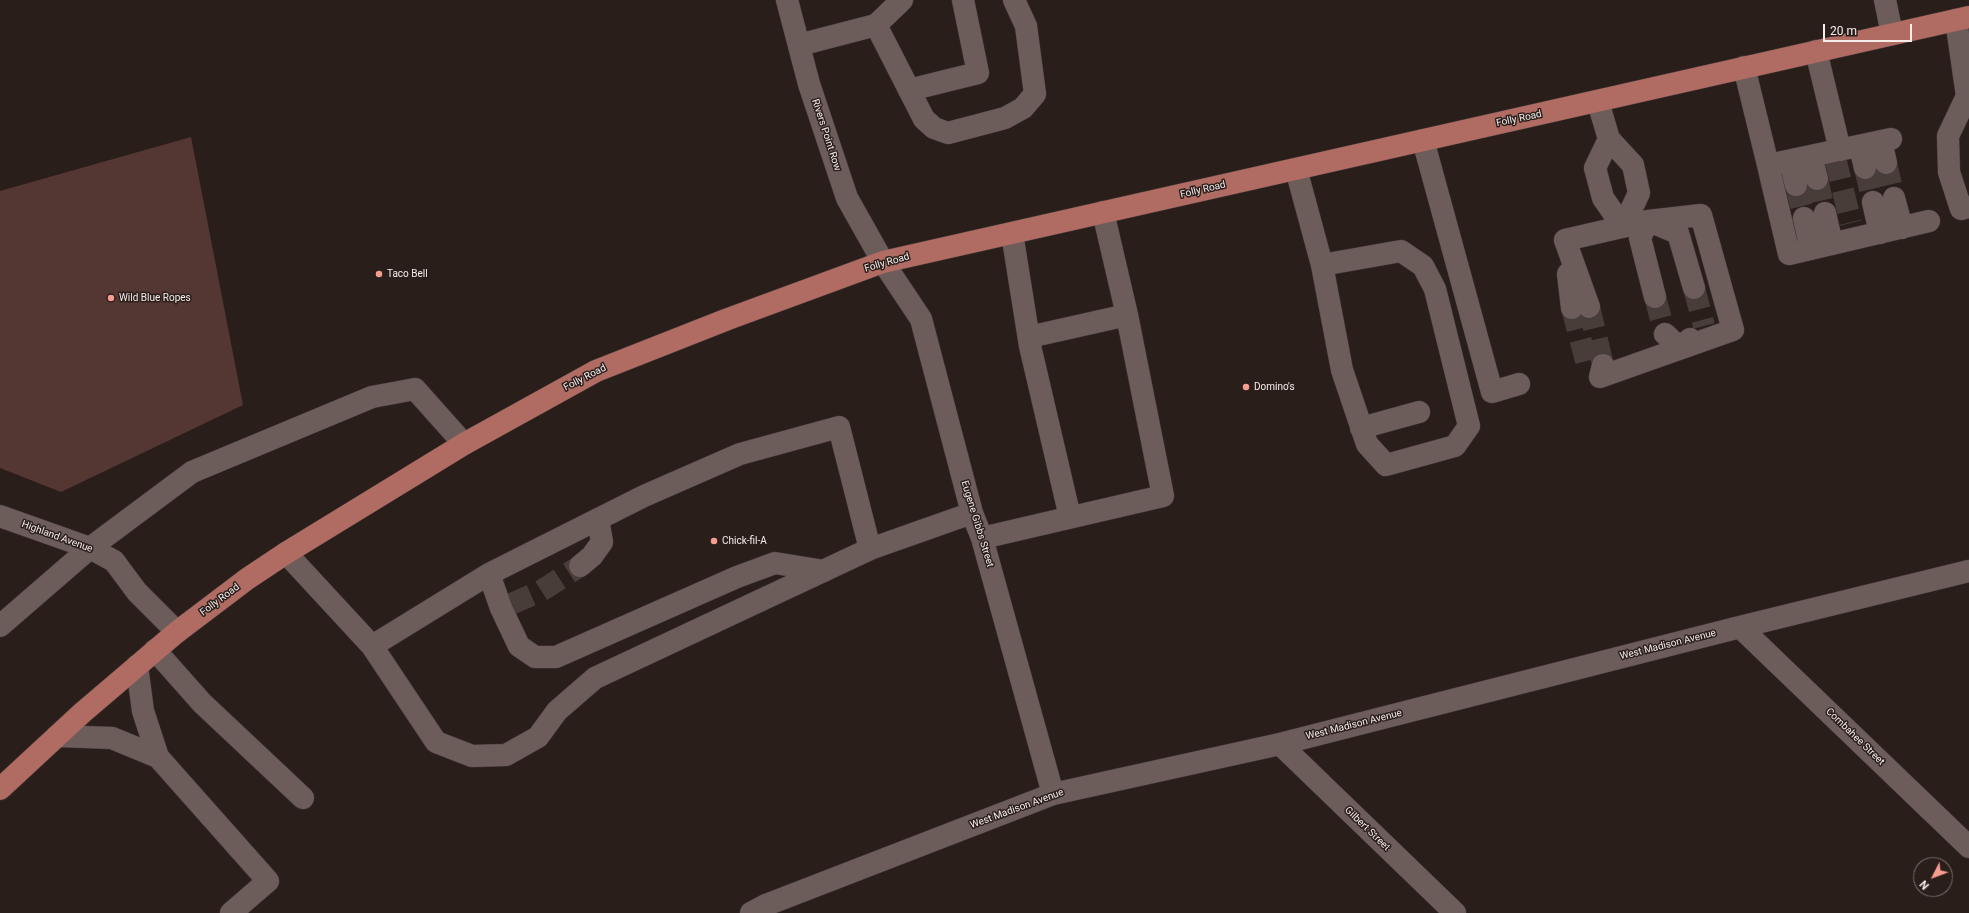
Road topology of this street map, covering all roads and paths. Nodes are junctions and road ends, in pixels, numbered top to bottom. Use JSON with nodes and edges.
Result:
{"nodes":[{"id":1,"x":787,"y":0,"type":"edge"},
{"id":2,"x":902,"y":0,"type":"edge"},
{"id":3,"x":963,"y":0,"type":"edge"},
{"id":4,"x":1014,"y":0,"type":"edge"},
{"id":5,"x":1885,"y":0,"type":"edge"},
{"id":6,"x":1963,"y":18,"type":"edge"},
{"id":7,"x":876,"y":25,"type":"junction"},
{"id":8,"x":1892,"y":34,"type":"junction"},
{"id":9,"x":799,"y":45,"type":"junction"},
{"id":10,"x":1816,"y":51,"type":"junction"},
{"id":11,"x":1744,"y":67,"type":"junction"},
{"id":12,"x":909,"y":90,"type":"junction"},
{"id":13,"x":1598,"y":102,"type":"junction"},
{"id":14,"x":1969,"y":131,"type":"edge"},
{"id":15,"x":1948,"y":136,"type":"junction"},
{"id":16,"x":1609,"y":139,"type":"junction"},
{"id":17,"x":1423,"y":140,"type":"junction"},
{"id":18,"x":1842,"y":152,"type":"junction"},
{"id":19,"x":1801,"y":159,"type":"junction"},
{"id":20,"x":1886,"y":163,"type":"tunnel mouth"},
{"id":21,"x":1768,"y":166,"type":"junction"},
{"id":22,"x":1865,"y":168,"type":"tunnel mouth"},
{"id":23,"x":1296,"y":169,"type":"junction"},
{"id":24,"x":1806,"y":182,"type":"tunnel mouth"},
{"id":25,"x":1894,"y":198,"type":"tunnel mouth"},
{"id":26,"x":1873,"y":202,"type":"tunnel mouth"},
{"id":27,"x":1103,"y":212,"type":"junction"},
{"id":28,"x":1825,"y":213,"type":"tunnel mouth"},
{"id":29,"x":1966,"y":215,"type":"edge"},
{"id":30,"x":1804,"y":218,"type":"tunnel mouth"},
{"id":31,"x":1648,"y":221,"type":"junction"},
{"id":32,"x":1929,"y":221,"type":"dead end"},
{"id":33,"x":1623,"y":227,"type":"junction"},
{"id":34,"x":1902,"y":228,"type":"junction"},
{"id":35,"x":1012,"y":232,"type":"junction"},
{"id":36,"x":1880,"y":233,"type":"junction"},
{"id":37,"x":1832,"y":244,"type":"junction"},
{"id":38,"x":1811,"y":249,"type":"junction"},
{"id":39,"x":883,"y":262,"type":"junction"},
{"id":40,"x":1322,"y":265,"type":"junction"},
{"id":41,"x":1674,"y":293,"type":"tunnel mouth"},
{"id":42,"x":1580,"y":308,"type":"tunnel mouth"},
{"id":43,"x":1127,"y":315,"type":"junction"},
{"id":44,"x":1029,"y":337,"type":"junction"},
{"id":45,"x":1597,"y":370,"type":"dead end"},
{"id":46,"x":1519,"y":384,"type":"dead end"},
{"id":47,"x":1419,"y":412,"type":"dead end"},
{"id":48,"x":1361,"y":428,"type":"junction"},
{"id":49,"x":464,"y":444,"type":"junction"},
{"id":50,"x":972,"y":512,"type":"junction"},
{"id":51,"x":0,"y":516,"type":"edge"},
{"id":52,"x":1070,"y":517,"type":"junction"},
{"id":53,"x":598,"y":519,"type":"junction"},
{"id":54,"x":982,"y":538,"type":"junction"},
{"id":55,"x":90,"y":548,"type":"junction"},
{"id":56,"x":870,"y":549,"type":"junction"},
{"id":57,"x":286,"y":552,"type":"junction"},
{"id":58,"x":580,"y":566,"type":"tunnel mouth"},
{"id":59,"x":824,"y":571,"type":"junction"},
{"id":60,"x":1969,"y":571,"type":"edge"},
{"id":61,"x":489,"y":574,"type":"junction"},
{"id":62,"x":0,"y":626,"type":"edge"},
{"id":63,"x":1740,"y":627,"type":"junction"},
{"id":64,"x":177,"y":632,"type":"junction"},
{"id":65,"x":372,"y":646,"type":"junction"},
{"id":66,"x":155,"y":650,"type":"junction"},
{"id":67,"x":137,"y":666,"type":"junction"},
{"id":68,"x":57,"y":736,"type":"junction"},
{"id":69,"x":1280,"y":744,"type":"junction"},
{"id":70,"x":158,"y":756,"type":"junction"},
{"id":71,"x":0,"y":789,"type":"edge"},
{"id":72,"x":1053,"y":794,"type":"junction"},
{"id":73,"x":303,"y":798,"type":"dead end"},
{"id":74,"x":1969,"y":846,"type":"edge"},
{"id":75,"x":764,"y":910,"type":"edge"},
{"id":76,"x":231,"y":913,"type":"edge"},
{"id":77,"x":1455,"y":913,"type":"edge"}],
"edges":[{"from":1,"to":9,"type":"street","name":"Rivers Point Row"},
{"from":2,"to":7,"type":"street"},
{"from":3,"to":12,"type":"street"},
{"from":4,"to":12,"type":"street"},
{"from":5,"to":8,"type":"street"},
{"from":6,"to":8,"type":"main road","name":"Folly Road"},
{"from":6,"to":15,"type":"street"},
{"from":7,"to":9,"type":"street"},
{"from":7,"to":12,"type":"street"},
{"from":8,"to":10,"type":"main road","name":"Folly Road"},
{"from":9,"to":39,"type":"street","name":"Rivers Point Row"},
{"from":10,"to":11,"type":"main road","name":"Folly Road"},
{"from":10,"to":18,"type":"street"},
{"from":11,"to":13,"type":"main road","name":"Folly Road"},
{"from":11,"to":21,"type":"street"},
{"from":13,"to":16,"type":"street"},
{"from":13,"to":17,"type":"main road","name":"Folly Road"},
{"from":14,"to":15,"type":"street"},
{"from":15,"to":29,"type":"street"},
{"from":16,"to":33,"type":"street"},
{"from":16,"to":33,"type":"street"},
{"from":17,"to":23,"type":"main road","name":"Folly Road"},
{"from":17,"to":46,"type":"street"},
{"from":18,"to":19,"type":"street"},
{"from":18,"to":20,"type":"street"},
{"from":18,"to":22,"type":"street"},
{"from":19,"to":21,"type":"street"},
{"from":19,"to":24,"type":"street"},
{"from":21,"to":38,"type":"street"},
{"from":23,"to":27,"type":"main road","name":"Folly Road"},
{"from":23,"to":40,"type":"street"},
{"from":25,"to":34,"type":"street"},
{"from":26,"to":36,"type":"street"},
{"from":27,"to":35,"type":"main road","name":"Folly Road"},
{"from":27,"to":43,"type":"street"},
{"from":28,"to":37,"type":"street"},
{"from":30,"to":38,"type":"street"},
{"from":31,"to":33,"type":"street"},
{"from":31,"to":41,"type":"street"},
{"from":31,"to":45,"type":"street"},
{"from":32,"to":34,"type":"street"},
{"from":33,"to":42,"type":"street"},
{"from":34,"to":36,"type":"street"},
{"from":35,"to":39,"type":"main road","name":"Folly Road"},
{"from":35,"to":44,"type":"street"},
{"from":36,"to":37,"type":"street"},
{"from":37,"to":38,"type":"street"},
{"from":39,"to":49,"type":"main road","name":"Folly Road"},
{"from":39,"to":50,"type":"street","name":"Eugene Gibbs Street"},
{"from":40,"to":48,"type":"street"},
{"from":40,"to":48,"type":"street"},
{"from":43,"to":44,"type":"street"},
{"from":43,"to":52,"type":"street"},
{"from":44,"to":52,"type":"street"},
{"from":47,"to":48,"type":"street"},
{"from":49,"to":55,"type":"street"},
{"from":49,"to":57,"type":"main road","name":"Folly Road"},
{"from":50,"to":54,"type":"street","name":"Eugene Gibbs Street"},
{"from":50,"to":56,"type":"street"},
{"from":51,"to":55,"type":"street","name":"Highland Avenue"},
{"from":52,"to":54,"type":"street"},
{"from":53,"to":56,"type":"street"},
{"from":53,"to":58,"type":"street"},
{"from":53,"to":61,"type":"street"},
{"from":54,"to":72,"type":"street","name":"Eugene Gibbs Street"},
{"from":55,"to":62,"type":"street"},
{"from":55,"to":64,"type":"street","name":"Highland Avenue"},
{"from":56,"to":59,"type":"street"},
{"from":57,"to":64,"type":"main road","name":"Folly Road"},
{"from":57,"to":65,"type":"street"},
{"from":59,"to":61,"type":"street"},
{"from":59,"to":65,"type":"street"},
{"from":60,"to":63,"type":"street","name":"West Madison Avenue"},
{"from":61,"to":65,"type":"street"},
{"from":63,"to":69,"type":"street","name":"West Madison Avenue"},
{"from":63,"to":74,"type":"street","name":"Combahee Street"},
{"from":64,"to":66,"type":"main road","name":"Folly Road"},
{"from":66,"to":67,"type":"main road","name":"Folly Road"},
{"from":66,"to":73,"type":"street"},
{"from":67,"to":68,"type":"main road","name":"Folly Road"},
{"from":67,"to":70,"type":"street"},
{"from":68,"to":70,"type":"street"},
{"from":68,"to":71,"type":"main road","name":"Folly Road"},
{"from":69,"to":72,"type":"street","name":"West Madison Avenue"},
{"from":69,"to":77,"type":"street","name":"Gilbert Street"},
{"from":70,"to":76,"type":"street"},
{"from":72,"to":75,"type":"street","name":"West Madison Avenue"}]}
